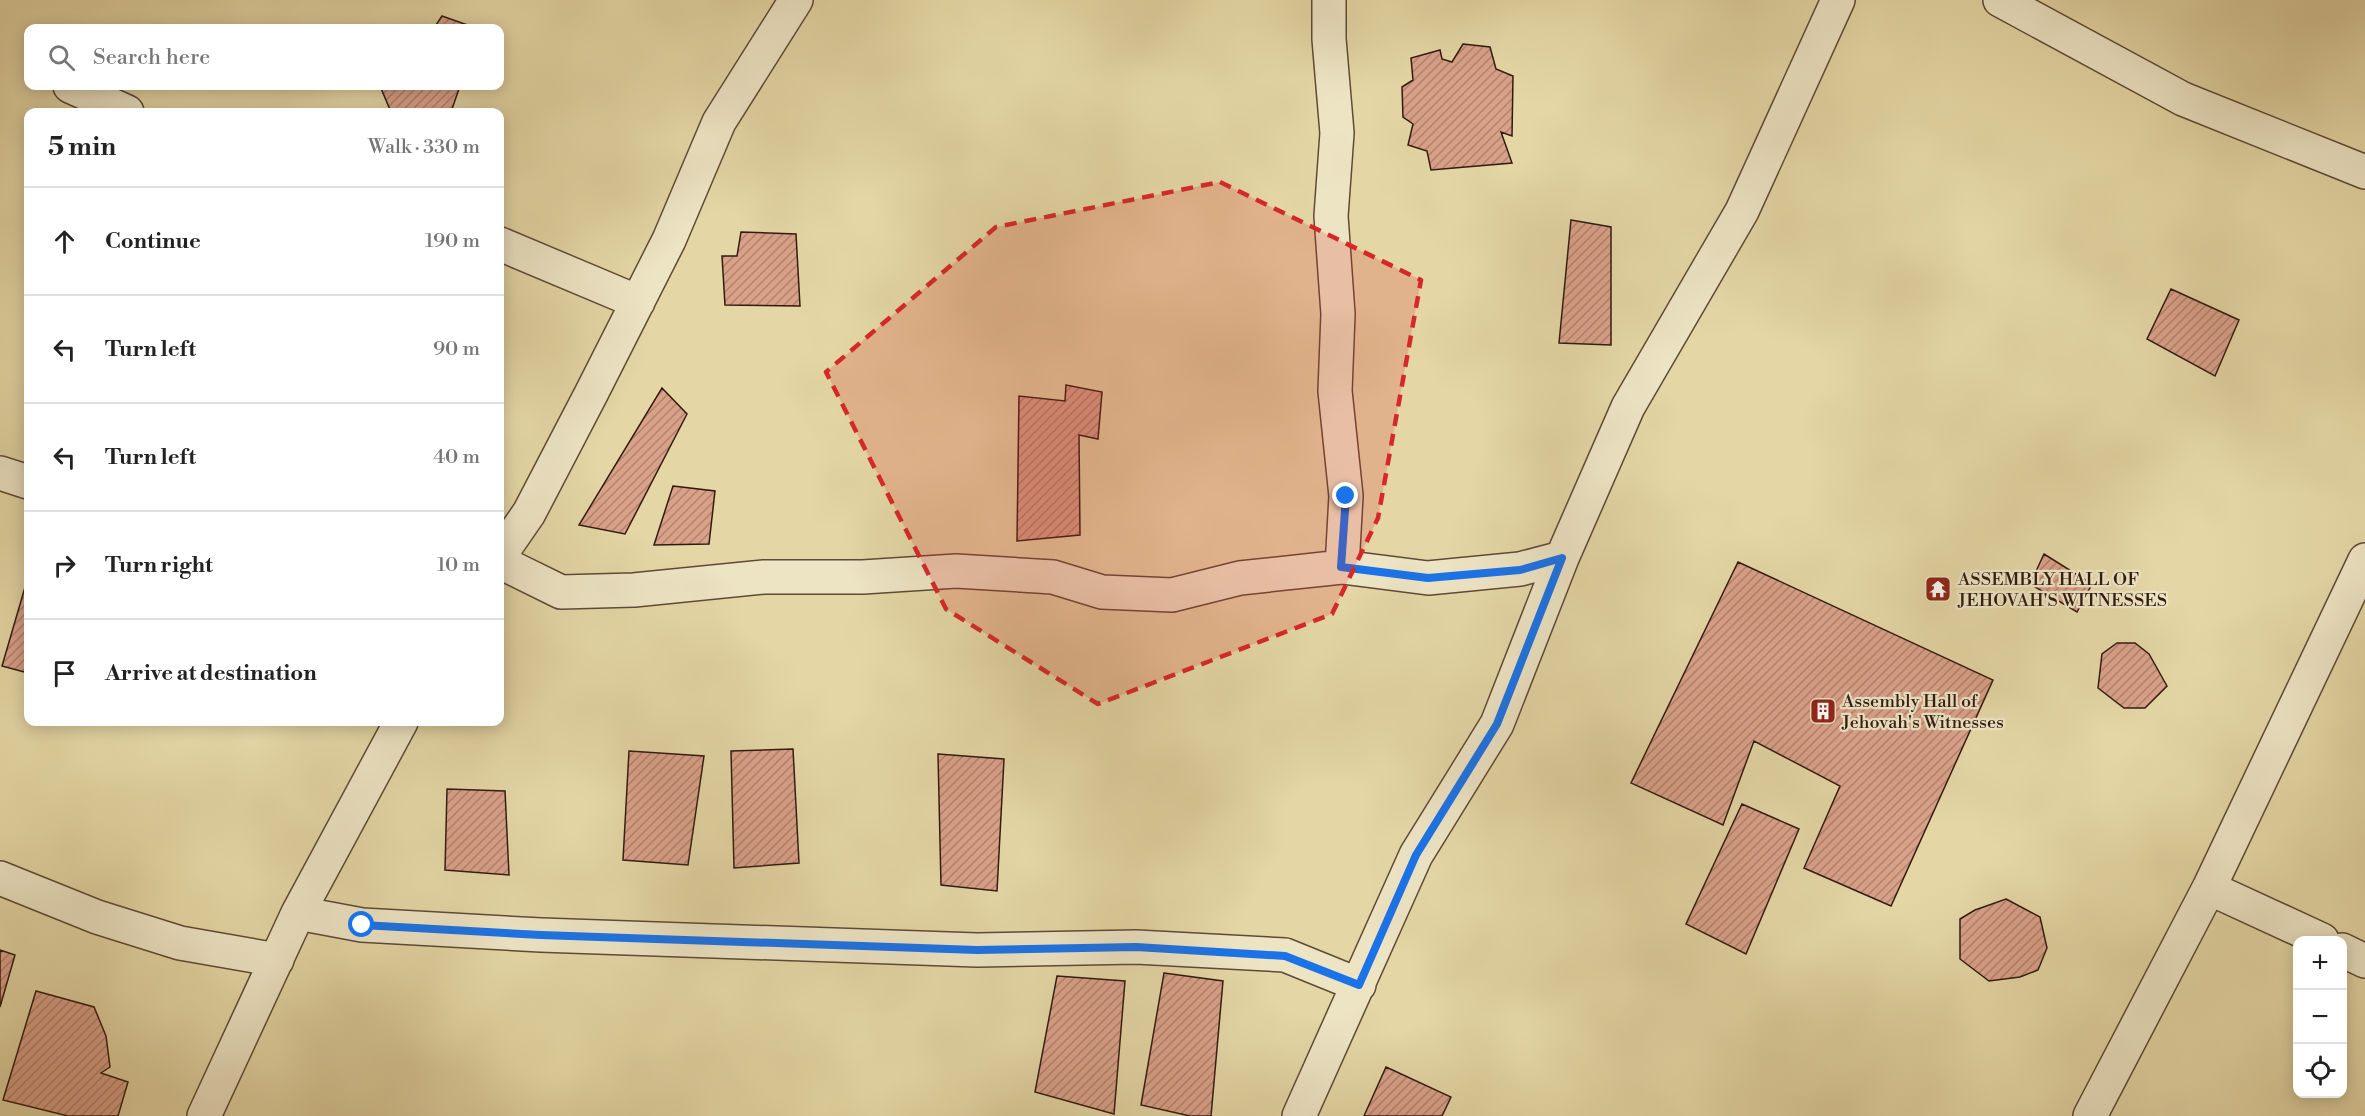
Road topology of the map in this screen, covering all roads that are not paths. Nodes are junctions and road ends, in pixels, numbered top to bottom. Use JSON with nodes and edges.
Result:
{"nodes":[{"id":1,"x":796,"y":0,"type":"edge"},
{"id":2,"x":1329,"y":0,"type":"edge"},
{"id":3,"x":1838,"y":0,"type":"edge"},
{"id":4,"x":2022,"y":5,"type":"edge"},
{"id":5,"x":79,"y":90,"type":"edge"},
{"id":6,"x":118,"y":108,"type":"edge"},
{"id":7,"x":2365,"y":172,"type":"edge"},
{"id":8,"x":504,"y":246,"type":"edge"},
{"id":9,"x":638,"y":302,"type":"junction"},
{"id":10,"x":0,"y":473,"type":"edge"},
{"id":11,"x":24,"y":481,"type":"edge"},
{"id":12,"x":504,"y":549,"type":"edge"},
{"id":13,"x":1562,"y":558,"type":"junction"},
{"id":14,"x":2365,"y":560,"type":"edge"},
{"id":15,"x":504,"y":564,"type":"edge"},
{"id":16,"x":1341,"y":567,"type":"junction"},
{"id":17,"x":399,"y":726,"type":"edge"},
{"id":18,"x":0,"y":878,"type":"edge"},
{"id":19,"x":2209,"y":888,"type":"junction"},
{"id":20,"x":298,"y":913,"type":"junction"},
{"id":21,"x":2313,"y":936,"type":"edge"},
{"id":22,"x":2347,"y":952,"type":"edge"},
{"id":23,"x":277,"y":960,"type":"junction"},
{"id":24,"x":2365,"y":961,"type":"edge"},
{"id":25,"x":1359,"y":985,"type":"junction"},
{"id":26,"x":204,"y":1116,"type":"edge"},
{"id":27,"x":1299,"y":1116,"type":"edge"},
{"id":28,"x":2091,"y":1116,"type":"edge"}],
"edges":[{"from":1,"to":9,"type":"street"},
{"from":2,"to":16,"type":"street"},
{"from":3,"to":13,"type":"street"},
{"from":4,"to":7,"type":"street"},
{"from":5,"to":6,"type":"street"},
{"from":8,"to":9,"type":"street"},
{"from":9,"to":12,"type":"street"},
{"from":10,"to":11,"type":"street"},
{"from":13,"to":16,"type":"street"},
{"from":13,"to":25,"type":"street"},
{"from":14,"to":19,"type":"street"},
{"from":15,"to":16,"type":"street"},
{"from":17,"to":20,"type":"street"},
{"from":18,"to":23,"type":"street"},
{"from":19,"to":21,"type":"street"},
{"from":19,"to":28,"type":"street"},
{"from":20,"to":23,"type":"street"},
{"from":20,"to":25,"type":"street"},
{"from":22,"to":24,"type":"street"},
{"from":23,"to":26,"type":"street"},
{"from":25,"to":27,"type":"street"}]}
